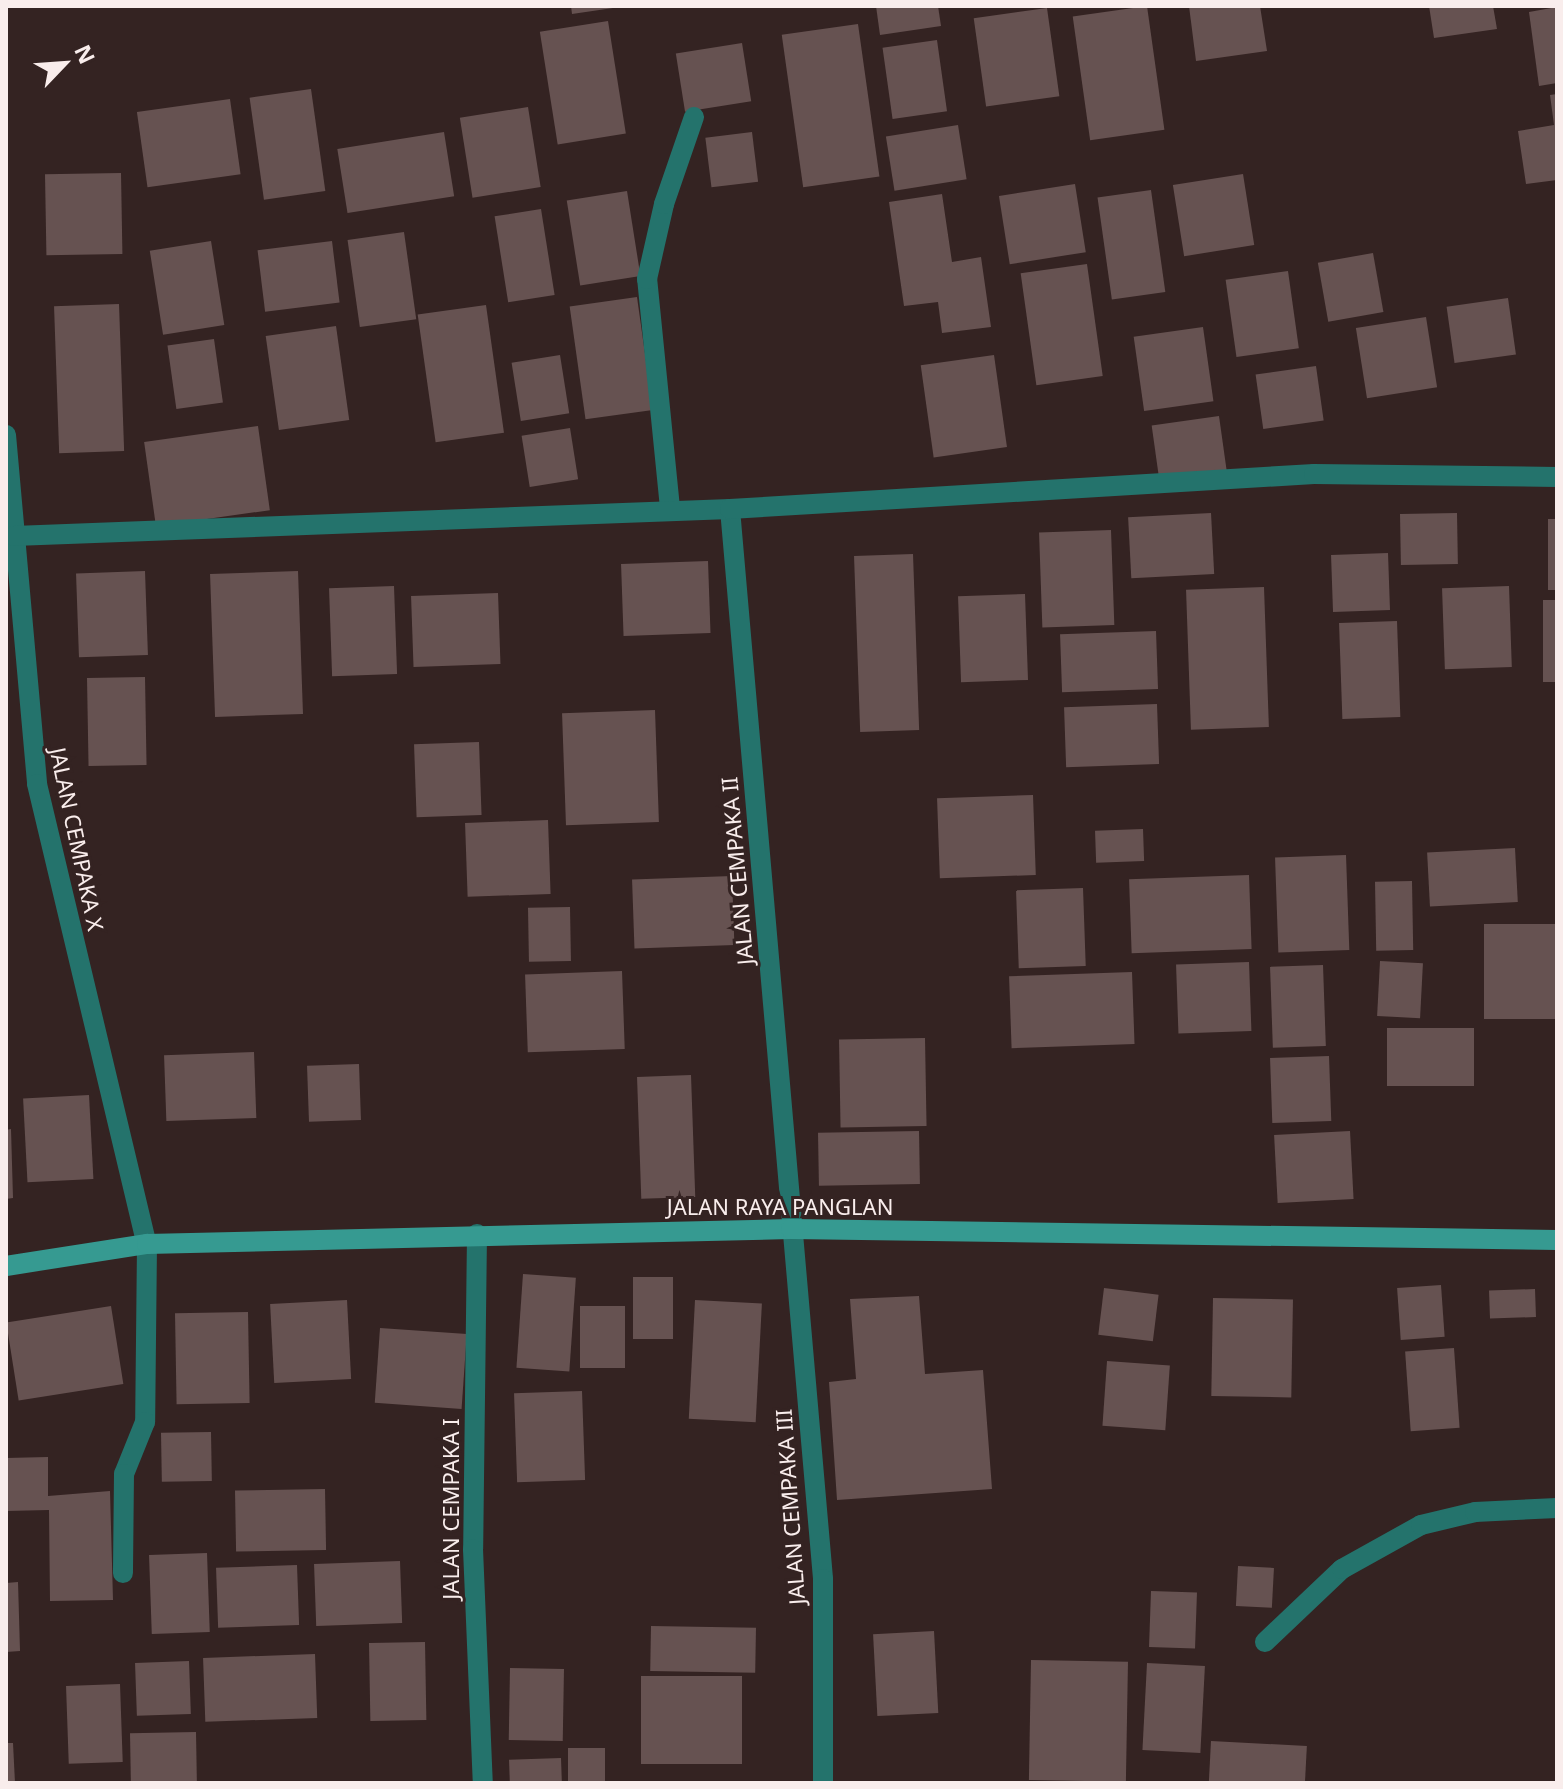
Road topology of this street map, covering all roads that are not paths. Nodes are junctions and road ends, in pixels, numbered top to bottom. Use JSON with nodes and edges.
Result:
{"nodes":[{"id":1,"x":694,"y":117,"type":"dead end"},
{"id":2,"x":6,"y":435,"type":"edge"},
{"id":3,"x":1557,"y":477,"type":"edge"},
{"id":4,"x":670,"y":508,"type":"junction"},
{"id":5,"x":730,"y":509,"type":"junction"},
{"id":6,"x":14,"y":536,"type":"junction"},
{"id":7,"x":791,"y":1229,"type":"junction"},
{"id":8,"x":477,"y":1234,"type":"junction"},
{"id":9,"x":1557,"y":1240,"type":"edge"},
{"id":10,"x":147,"y":1244,"type":"junction"},
{"id":11,"x":6,"y":1266,"type":"edge"},
{"id":12,"x":1557,"y":1508,"type":"edge"},
{"id":13,"x":123,"y":1573,"type":"dead end"},
{"id":14,"x":1265,"y":1642,"type":"dead end"},
{"id":15,"x":483,"y":1783,"type":"edge"},
{"id":16,"x":823,"y":1783,"type":"edge"}],
"edges":[{"from":1,"to":4,"type":"street"},
{"from":2,"to":6,"type":"street","name":"JALAN CEMPAKA X"},
{"from":3,"to":5,"type":"street"},
{"from":4,"to":5,"type":"street"},
{"from":4,"to":6,"type":"street"},
{"from":5,"to":7,"type":"street","name":"JALAN CEMPAKA II"},
{"from":6,"to":10,"type":"street","name":"JALAN CEMPAKA X"},
{"from":7,"to":8,"type":"street","name":"JALAN RAYA PANGLAN"},
{"from":7,"to":9,"type":"street","name":"JALAN RAYA PANGLAN"},
{"from":7,"to":16,"type":"street","name":"JALAN CEMPAKA III"},
{"from":8,"to":10,"type":"street","name":"JALAN RAYA PANGLAN"},
{"from":8,"to":15,"type":"street","name":"JALAN CEMPAKA I"},
{"from":10,"to":11,"type":"street","name":"JALAN RAYA PANGLAN"},
{"from":10,"to":13,"type":"street","name":"JALAN CEMPAKA X"},
{"from":12,"to":14,"type":"street"}]}
